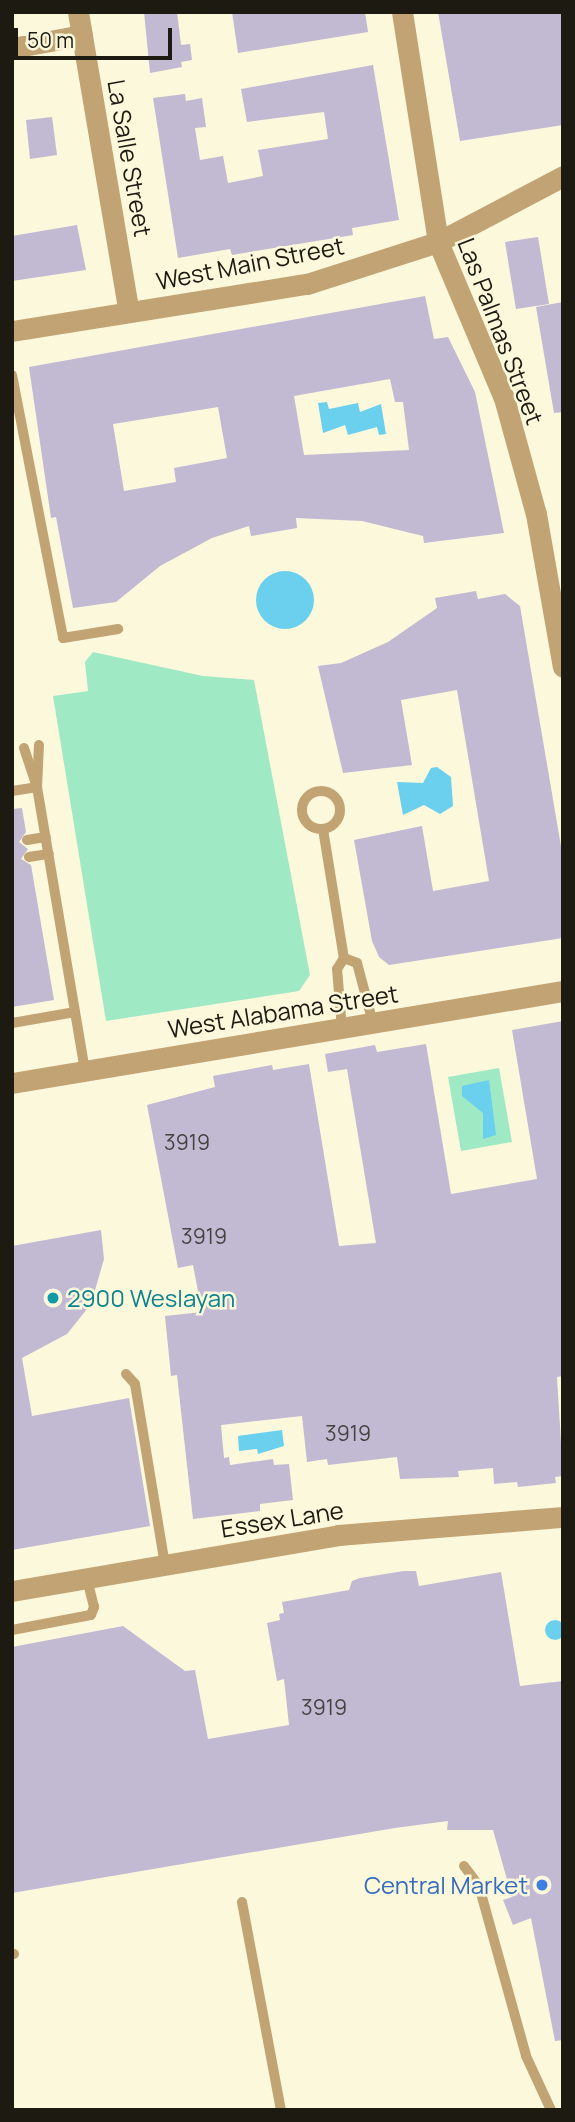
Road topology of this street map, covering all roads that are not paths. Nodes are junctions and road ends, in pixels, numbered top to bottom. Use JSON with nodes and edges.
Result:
{"nodes":[{"id":1,"x":78,"y":12,"type":"edge"},
{"id":2,"x":402,"y":12,"type":"edge"},
{"id":3,"x":82,"y":35,"type":"junction"},
{"id":4,"x":12,"y":48,"type":"edge"},
{"id":5,"x":563,"y":176,"type":"edge"},
{"id":6,"x":438,"y":242,"type":"junction"},
{"id":7,"x":129,"y":312,"type":"junction"},
{"id":8,"x":12,"y":331,"type":"edge"},
{"id":9,"x":12,"y":374,"type":"edge"},
{"id":10,"x":118,"y":629,"type":"dead end"},
{"id":11,"x":563,"y":667,"type":"edge"},
{"id":12,"x":39,"y":745,"type":"dead end"},
{"id":13,"x":24,"y":748,"type":"dead end"},
{"id":14,"x":37,"y":787,"type":"junction"},
{"id":15,"x":12,"y":791,"type":"edge"},
{"id":16,"x":323,"y":830,"type":"dead end"},
{"id":17,"x":46,"y":837,"type":"junction"},
{"id":18,"x":27,"y":840,"type":"dead end"},
{"id":19,"x":49,"y":854,"type":"junction"},
{"id":20,"x":29,"y":857,"type":"dead end"},
{"id":21,"x":344,"y":958,"type":"junction"},
{"id":22,"x":563,"y":991,"type":"edge"},
{"id":23,"x":75,"y":1012,"type":"junction"},
{"id":24,"x":12,"y":1023,"type":"edge"},
{"id":25,"x":373,"y":1023,"type":"junction"},
{"id":26,"x":342,"y":1028,"type":"junction"},
{"id":27,"x":85,"y":1071,"type":"junction"},
{"id":28,"x":12,"y":1083,"type":"edge"},
{"id":29,"x":126,"y":1374,"type":"dead end"},
{"id":30,"x":563,"y":1517,"type":"edge"},
{"id":31,"x":165,"y":1565,"type":"junction"},
{"id":32,"x":87,"y":1579,"type":"junction"},
{"id":33,"x":12,"y":1591,"type":"edge"},
{"id":34,"x":12,"y":1630,"type":"edge"},
{"id":35,"x":464,"y":1866,"type":"dead end"},
{"id":36,"x":242,"y":1902,"type":"dead end"},
{"id":37,"x":281,"y":2110,"type":"edge"},
{"id":38,"x":551,"y":2110,"type":"edge"}],
"edges":[{"from":1,"to":3,"type":"street","name":"La Salle Street"},
{"from":2,"to":6,"type":"street","name":"Las Palmas Street"},
{"from":3,"to":4,"type":"street"},
{"from":3,"to":7,"type":"street","name":"La Salle Street"},
{"from":5,"to":6,"type":"street","name":"West Main Street"},
{"from":6,"to":7,"type":"street","name":"West Main Street"},
{"from":6,"to":11,"type":"street","name":"Las Palmas Street"},
{"from":7,"to":8,"type":"street","name":"West Main Street"},
{"from":9,"to":10,"type":"lane"},
{"from":12,"to":14,"type":"lane"},
{"from":13,"to":14,"type":"lane"},
{"from":14,"to":15,"type":"lane"},
{"from":14,"to":17,"type":"lane"},
{"from":16,"to":21,"type":"lane"},
{"from":17,"to":18,"type":"lane"},
{"from":17,"to":19,"type":"lane"},
{"from":19,"to":20,"type":"lane"},
{"from":19,"to":23,"type":"lane"},
{"from":21,"to":25,"type":"lane"},
{"from":21,"to":26,"type":"lane"},
{"from":22,"to":25,"type":"street","name":"West Alabama Street"},
{"from":23,"to":24,"type":"lane"},
{"from":23,"to":27,"type":"lane"},
{"from":25,"to":26,"type":"street","name":"West Alabama Street"},
{"from":26,"to":27,"type":"street","name":"West Alabama Street"},
{"from":27,"to":28,"type":"street","name":"West Alabama Street"},
{"from":29,"to":31,"type":"lane"},
{"from":30,"to":31,"type":"street","name":"Essex Lane"},
{"from":31,"to":32,"type":"street","name":"Essex Lane"},
{"from":32,"to":33,"type":"street","name":"Essex Lane"},
{"from":32,"to":34,"type":"lane"},
{"from":35,"to":38,"type":"lane"},
{"from":36,"to":37,"type":"lane"}]}
